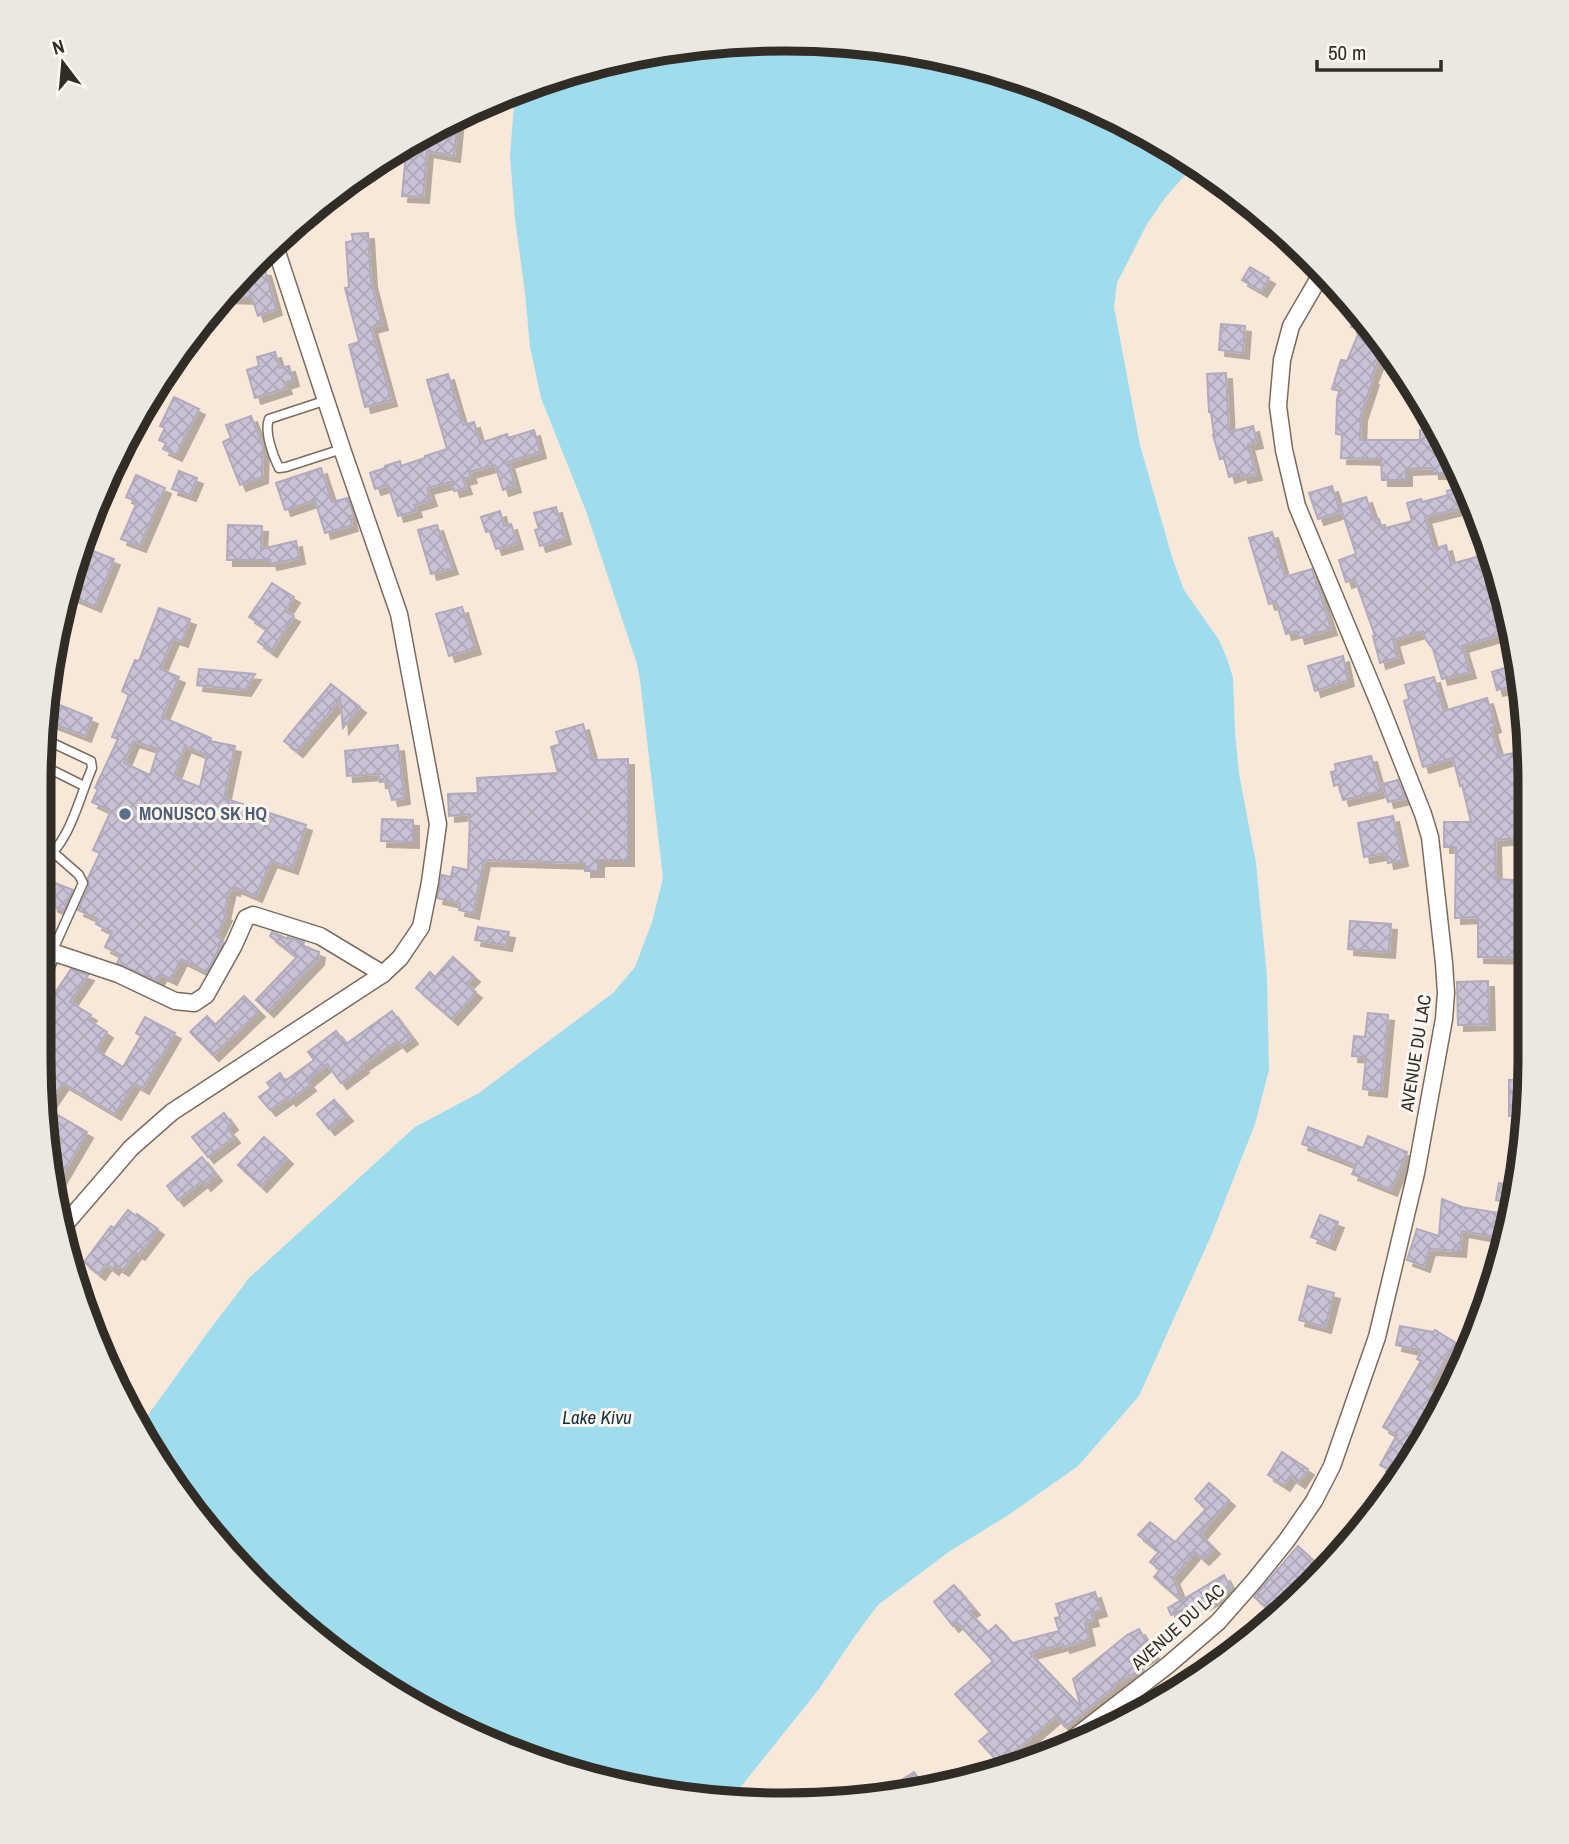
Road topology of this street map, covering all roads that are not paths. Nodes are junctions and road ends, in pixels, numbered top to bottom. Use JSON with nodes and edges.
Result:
{"nodes":[{"id":1,"x":278,"y":255,"type":"edge"},
{"id":2,"x":1317,"y":281,"type":"edge"},
{"id":3,"x":327,"y":400,"type":"junction"},
{"id":4,"x":342,"y":449,"type":"junction"},
{"id":5,"x":52,"y":743,"type":"edge"},
{"id":6,"x":51,"y":770,"type":"edge"},
{"id":7,"x":84,"y":786,"type":"junction"},
{"id":8,"x":54,"y":853,"type":"junction"},
{"id":9,"x":51,"y":855,"type":"edge"},
{"id":10,"x":51,"y":941,"type":"edge"},
{"id":11,"x":51,"y":952,"type":"edge"},
{"id":12,"x":383,"y":974,"type":"junction"},
{"id":13,"x":69,"y":1219,"type":"edge"},
{"id":14,"x":1089,"y":1727,"type":"edge"}],
"edges":[{"from":1,"to":3,"type":"street"},
{"from":2,"to":14,"type":"street","name":"AVENUE DU LAC"},
{"from":3,"to":4,"type":"street"},
{"from":3,"to":4,"type":"lane"},
{"from":4,"to":12,"type":"street"},
{"from":5,"to":7,"type":"lane"},
{"from":6,"to":7,"type":"lane"},
{"from":7,"to":8,"type":"lane"},
{"from":8,"to":9,"type":"lane"},
{"from":8,"to":10,"type":"lane"},
{"from":11,"to":12,"type":"street"},
{"from":12,"to":13,"type":"street"}]}
